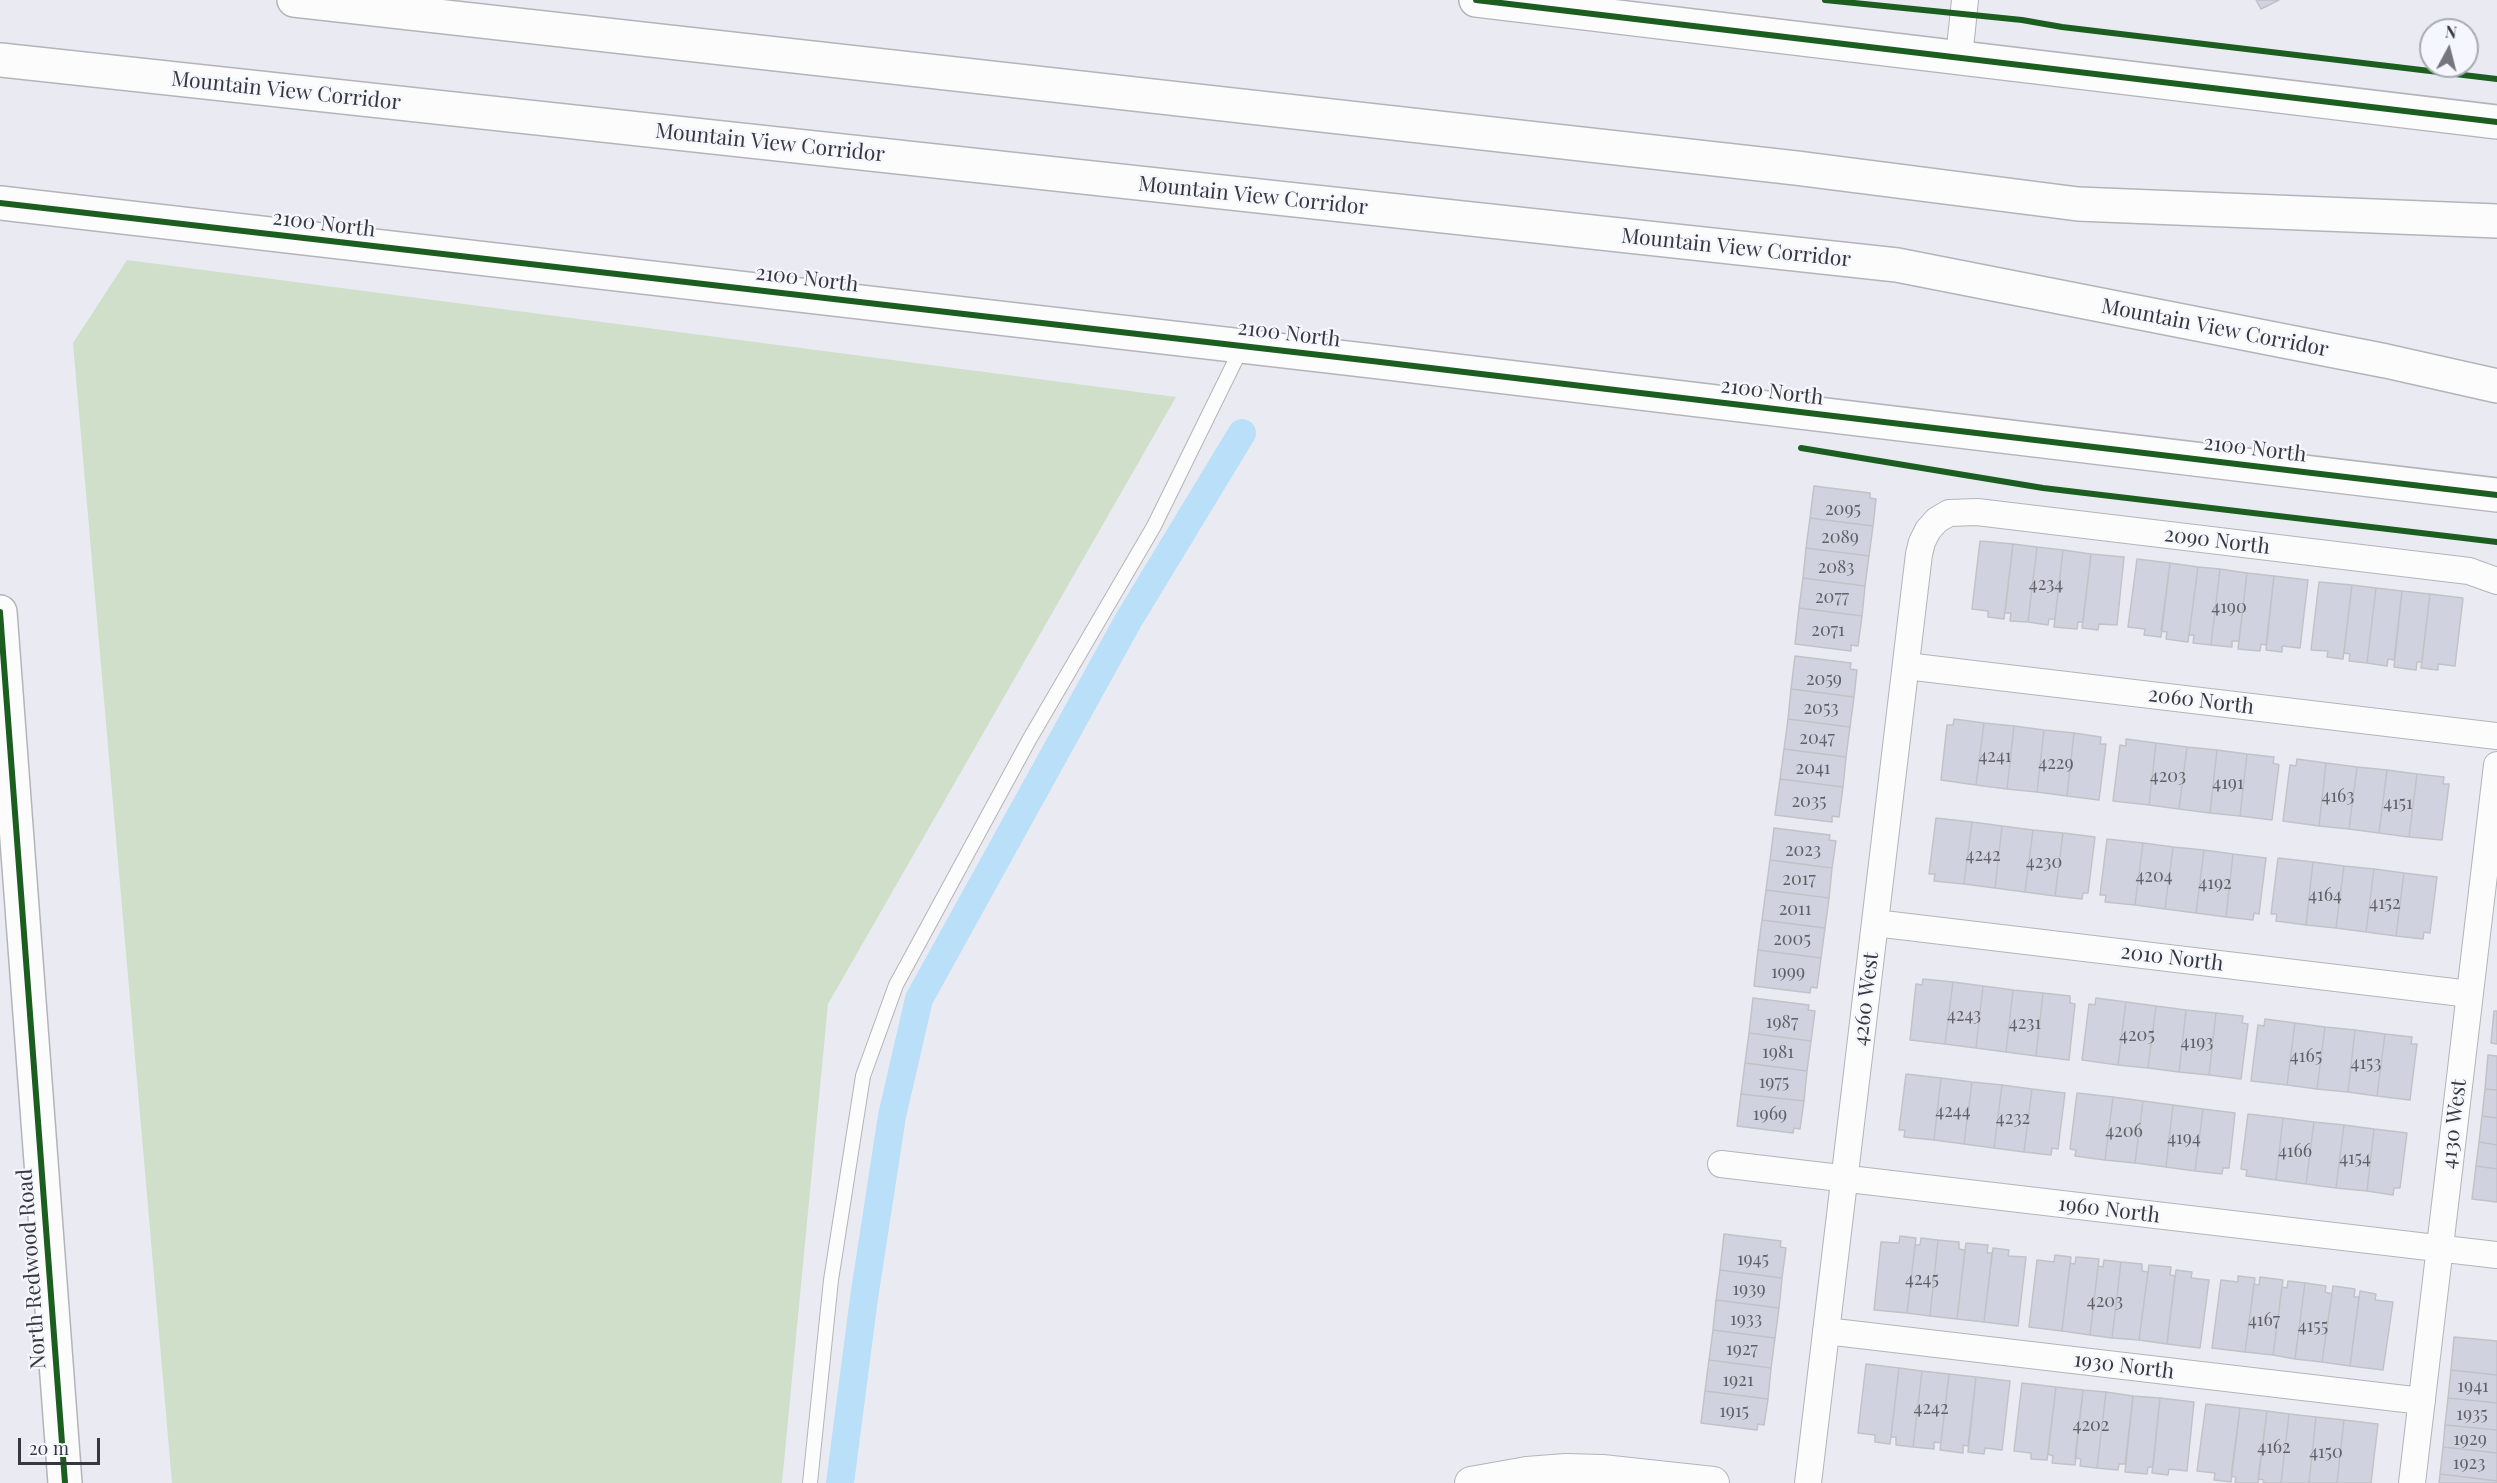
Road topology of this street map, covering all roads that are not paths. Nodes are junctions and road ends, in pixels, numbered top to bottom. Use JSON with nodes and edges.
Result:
{"nodes":[{"id":1,"x":294,"y":0,"type":"edge"},
{"id":2,"x":1476,"y":0,"type":"edge"},
{"id":3,"x":1965,"y":0,"type":"edge"},
{"id":4,"x":1959,"y":57,"type":"junction"},
{"id":5,"x":0,"y":60,"type":"edge"},
{"id":6,"x":2497,"y":122,"type":"edge"},
{"id":7,"x":0,"y":203,"type":"edge"},
{"id":8,"x":2497,"y":221,"type":"edge"},
{"id":9,"x":1243,"y":346,"type":"junction"},
{"id":10,"x":2497,"y":386,"type":"edge"},
{"id":11,"x":2497,"y":495,"type":"edge"},
{"id":12,"x":1937,"y":520,"type":"joint"},
{"id":13,"x":2497,"y":581,"type":"edge"},
{"id":14,"x":0,"y":612,"type":"edge"},
{"id":15,"x":1906,"y":666,"type":"junction"},
{"id":16,"x":2497,"y":736,"type":"edge"},
{"id":17,"x":2497,"y":765,"type":"edge"},
{"id":18,"x":1875,"y":923,"type":"junction"},
{"id":19,"x":2470,"y":994,"type":"junction"},
{"id":20,"x":1721,"y":1164,"type":"dead end"},
{"id":21,"x":1845,"y":1179,"type":"junction"},
{"id":22,"x":2440,"y":1248,"type":"junction"},
{"id":23,"x":2497,"y":1255,"type":"edge"},
{"id":24,"x":1826,"y":1331,"type":"junction"},
{"id":25,"x":2422,"y":1401,"type":"junction"},
{"id":26,"x":65,"y":1483,"type":"edge"},
{"id":27,"x":810,"y":1483,"type":"edge"},
{"id":28,"x":1471,"y":1483,"type":"edge"},
{"id":29,"x":1713,"y":1483,"type":"edge"},
{"id":30,"x":1808,"y":1483,"type":"edge"},
{"id":31,"x":2412,"y":1483,"type":"edge"}],
"edges":[{"from":1,"to":8,"type":"main road"},
{"from":2,"to":4,"type":"main road"},
{"from":3,"to":4,"type":"street"},
{"from":4,"to":6,"type":"main road"},
{"from":5,"to":10,"type":"main road","name":"Mountain View Corridor"},
{"from":7,"to":9,"type":"main road","name":"2100 North"},
{"from":9,"to":11,"type":"main road","name":"2100 North"},
{"from":9,"to":27,"type":"lane"},
{"from":12,"to":13,"type":"street","name":"2090 North"},
{"from":12,"to":15,"type":"street","name":"4260 West"},
{"from":14,"to":26,"type":"main road","name":"North Redwood Road"},
{"from":15,"to":16,"type":"street","name":"2060 North"},
{"from":15,"to":18,"type":"street","name":"4260 West"},
{"from":17,"to":19,"type":"street","name":"4130 West"},
{"from":18,"to":19,"type":"street","name":"2010 North"},
{"from":18,"to":21,"type":"street","name":"4260 West"},
{"from":19,"to":22,"type":"street","name":"4130 West"},
{"from":20,"to":21,"type":"street","name":"1960 North"},
{"from":21,"to":22,"type":"street","name":"1960 North"},
{"from":21,"to":24,"type":"street","name":"4260 West"},
{"from":22,"to":23,"type":"street","name":"1960 North"},
{"from":22,"to":25,"type":"street","name":"4130 West"},
{"from":24,"to":25,"type":"street","name":"1930 North"},
{"from":24,"to":30,"type":"street","name":"4260 West"},
{"from":25,"to":31,"type":"street","name":"4130 West"},
{"from":28,"to":29,"type":"street"}]}
